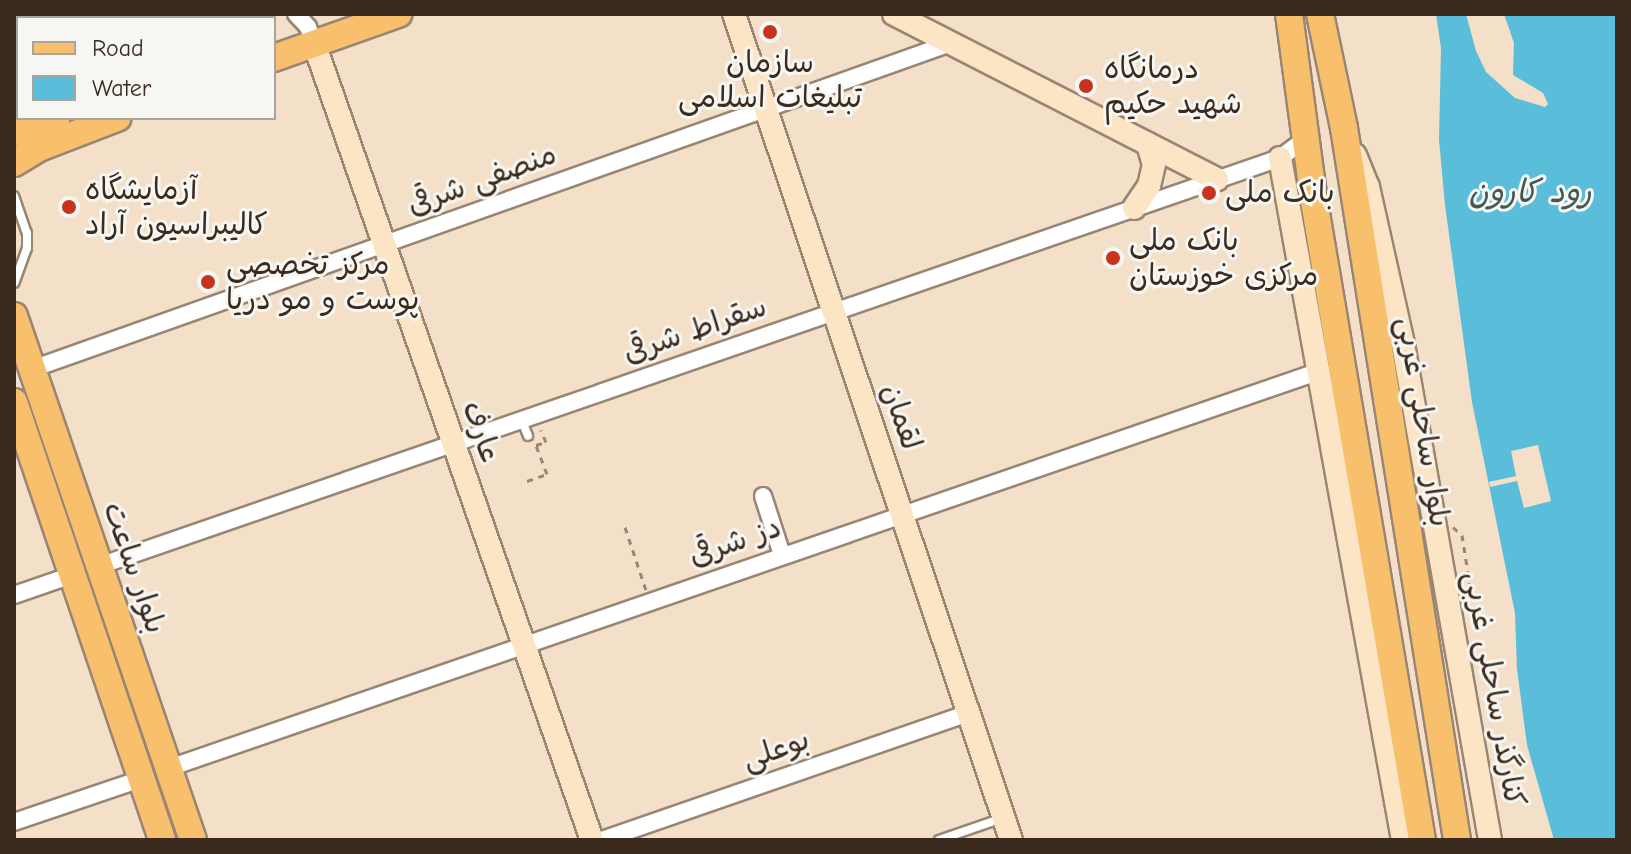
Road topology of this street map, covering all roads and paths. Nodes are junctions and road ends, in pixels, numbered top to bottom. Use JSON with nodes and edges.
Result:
{"nodes":[{"id":1,"x":345,"y":14,"type":"edge"},
{"id":2,"x":398,"y":14,"type":"edge"},
{"id":3,"x":734,"y":14,"type":"edge"},
{"id":4,"x":894,"y":14,"type":"edge"},
{"id":5,"x":1320,"y":14,"type":"edge"},
{"id":6,"x":1288,"y":17,"type":"edge"},
{"id":7,"x":306,"y":28,"type":"edge"},
{"id":8,"x":276,"y":38,"type":"edge"},
{"id":9,"x":951,"y":43,"type":"junction"},
{"id":10,"x":276,"y":56,"type":"edge"},
{"id":11,"x":765,"y":109,"type":"junction"},
{"id":12,"x":50,"y":120,"type":"edge"},
{"id":13,"x":112,"y":120,"type":"edge"},
{"id":14,"x":1344,"y":128,"type":"junction"},
{"id":15,"x":14,"y":133,"type":"edge"},
{"id":16,"x":1305,"y":139,"type":"junction"},
{"id":17,"x":1148,"y":144,"type":"junction"},
{"id":18,"x":1280,"y":158,"type":"junction"},
{"id":19,"x":14,"y":163,"type":"edge"},
{"id":20,"x":1217,"y":179,"type":"junction"},
{"id":21,"x":14,"y":196,"type":"edge"},
{"id":22,"x":1134,"y":208,"type":"junction"},
{"id":23,"x":384,"y":244,"type":"junction"},
{"id":24,"x":14,"y":283,"type":"edge"},
{"id":25,"x":833,"y":312,"type":"junction"},
{"id":26,"x":14,"y":316,"type":"edge"},
{"id":27,"x":32,"y":369,"type":"junction"},
{"id":28,"x":1320,"y":371,"type":"junction"},
{"id":29,"x":14,"y":402,"type":"edge"},
{"id":30,"x":528,"y":424,"type":"junction"},
{"id":31,"x":453,"y":444,"type":"junction"},
{"id":32,"x":527,"y":481,"type":"dead end"},
{"id":33,"x":763,"y":496,"type":"dead end"},
{"id":34,"x":901,"y":514,"type":"junction"},
{"id":35,"x":625,"y":527,"type":"dead end"},
{"id":36,"x":782,"y":555,"type":"junction"},
{"id":37,"x":99,"y":566,"type":"junction"},
{"id":38,"x":72,"y":575,"type":"junction"},
{"id":39,"x":14,"y":595,"type":"edge"},
{"id":40,"x":649,"y":601,"type":"junction"},
{"id":41,"x":524,"y":645,"type":"junction"},
{"id":42,"x":968,"y":713,"type":"junction"},
{"id":43,"x":169,"y":768,"type":"junction"},
{"id":44,"x":141,"y":779,"type":"junction"},
{"id":45,"x":1416,"y":808,"type":"junction"},
{"id":46,"x":1003,"y":818,"type":"junction"},
{"id":47,"x":14,"y":822,"type":"edge"},
{"id":48,"x":162,"y":840,"type":"edge"},
{"id":49,"x":193,"y":840,"type":"edge"},
{"id":50,"x":592,"y":840,"type":"edge"},
{"id":51,"x":602,"y":840,"type":"edge"},
{"id":52,"x":939,"y":840,"type":"edge"},
{"id":53,"x":1011,"y":840,"type":"edge"},
{"id":54,"x":1405,"y":840,"type":"edge"},
{"id":55,"x":1422,"y":840,"type":"edge"},
{"id":56,"x":1457,"y":840,"type":"edge"},
{"id":57,"x":1490,"y":840,"type":"edge"}],
"edges":[{"from":1,"to":7,"type":"main road"},
{"from":2,"to":7,"type":"main road"},
{"from":3,"to":11,"type":"street","name":"لقمان"},
{"from":4,"to":9,"type":"street"},
{"from":5,"to":14,"type":"main road","name":"بلوار ساحلی غربی"},
{"from":6,"to":16,"type":"main road"},
{"from":7,"to":8,"type":"main road"},
{"from":7,"to":10,"type":"main road"},
{"from":7,"to":23,"type":"street","name":"عارف"},
{"from":9,"to":11,"type":"street","name":"منصفی شرقی"},
{"from":9,"to":17,"type":"street"},
{"from":11,"to":23,"type":"street","name":"منصفی شرقی"},
{"from":11,"to":25,"type":"street","name":"لقمان"},
{"from":12,"to":15,"type":"main road"},
{"from":13,"to":19,"type":"main road"},
{"from":14,"to":56,"type":"main road","name":"بلوار ساحلی غربی"},
{"from":14,"to":57,"type":"street","name":"کنارگذر ساحلی غربی"},
{"from":16,"to":18,"type":"street","name":"سقراط شرقی"},
{"from":16,"to":45,"type":"main road"},
{"from":17,"to":20,"type":"street"},
{"from":17,"to":22,"type":"street"},
{"from":18,"to":20,"type":"street","name":"سقراط شرقی"},
{"from":18,"to":28,"type":"street"},
{"from":20,"to":22,"type":"street","name":"سقراط شرقی"},
{"from":21,"to":24,"type":"lane"},
{"from":22,"to":25,"type":"street","name":"سقراط شرقی"},
{"from":23,"to":27,"type":"street","name":"منصفی شرقی"},
{"from":23,"to":31,"type":"street","name":"عارف"},
{"from":25,"to":30,"type":"street","name":"سقراط شرقی"},
{"from":25,"to":34,"type":"street","name":"لقمان"},
{"from":26,"to":27,"type":"main road","name":"بلوار ساعت"},
{"from":27,"to":37,"type":"main road","name":"بلوار ساعت"},
{"from":28,"to":34,"type":"street","name":"دز شرقی"},
{"from":28,"to":54,"type":"street"},
{"from":29,"to":38,"type":"main road","name":"بلوار ساعت"},
{"from":30,"to":31,"type":"street","name":"سقراط شرقی"},
{"from":30,"to":32,"type":"path"},
{"from":31,"to":37,"type":"street","name":"سقراط شرقی"},
{"from":31,"to":41,"type":"street","name":"عارف"},
{"from":33,"to":36,"type":"street"},
{"from":34,"to":36,"type":"street","name":"دز شرقی"},
{"from":34,"to":42,"type":"street","name":"لقمان"},
{"from":35,"to":40,"type":"path"},
{"from":36,"to":40,"type":"street","name":"دز شرقی"},
{"from":37,"to":43,"type":"main road","name":"بلوار ساعت"},
{"from":38,"to":39,"type":"street"},
{"from":38,"to":44,"type":"main road","name":"بلوار ساعت"},
{"from":40,"to":41,"type":"street","name":"دز شرقی"},
{"from":41,"to":43,"type":"street","name":"دز شرقی"},
{"from":41,"to":50,"type":"street","name":"عارف"},
{"from":42,"to":46,"type":"street","name":"لقمان"},
{"from":42,"to":51,"type":"street","name":"بوعلی"},
{"from":43,"to":49,"type":"main road","name":"بلوار ساعت"},
{"from":44,"to":47,"type":"street"},
{"from":44,"to":48,"type":"main road","name":"بلوار ساعت"},
{"from":45,"to":54,"type":"street"},
{"from":45,"to":55,"type":"main road"},
{"from":46,"to":52,"type":"lane"},
{"from":46,"to":53,"type":"street","name":"لقمان"}]}
